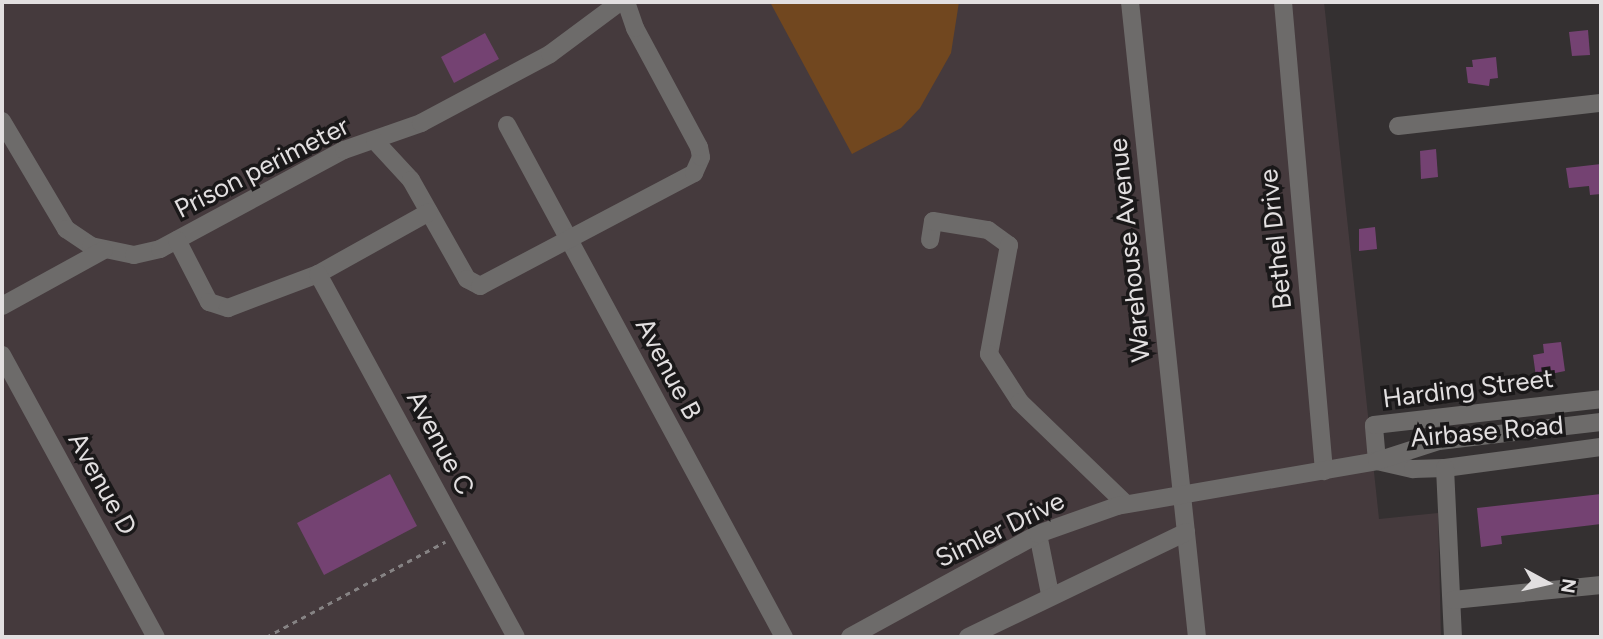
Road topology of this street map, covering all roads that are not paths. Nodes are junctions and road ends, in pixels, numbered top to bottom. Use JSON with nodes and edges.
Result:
{"nodes":[{"id":1,"x":620,"y":2,"type":"edge"},
{"id":2,"x":626,"y":2,"type":"edge"},
{"id":3,"x":1130,"y":2,"type":"edge"},
{"id":4,"x":1283,"y":2,"type":"edge"},
{"id":5,"x":1601,"y":103,"type":"edge"},
{"id":6,"x":2,"y":121,"type":"edge"},
{"id":7,"x":507,"y":125,"type":"dead end"},
{"id":8,"x":1398,"y":126,"type":"dead end"},
{"id":9,"x":375,"y":141,"type":"junction"},
{"id":10,"x":429,"y":212,"type":"junction"},
{"id":11,"x":177,"y":240,"type":"junction"},
{"id":12,"x":569,"y":240,"type":"junction"},
{"id":13,"x":930,"y":240,"type":"dead end"},
{"id":14,"x":104,"y":250,"type":"junction"},
{"id":15,"x":318,"y":274,"type":"junction"},
{"id":16,"x":2,"y":306,"type":"edge"},
{"id":17,"x":2,"y":355,"type":"edge"},
{"id":18,"x":1601,"y":399,"type":"edge"},
{"id":19,"x":1601,"y":422,"type":"edge"},
{"id":20,"x":1601,"y":447,"type":"edge"},
{"id":21,"x":1377,"y":461,"type":"junction"},
{"id":22,"x":1445,"y":468,"type":"junction"},
{"id":23,"x":1324,"y":471,"type":"junction"},
{"id":24,"x":1181,"y":492,"type":"junction"},
{"id":25,"x":1126,"y":504,"type":"junction"},
{"id":26,"x":1186,"y":532,"type":"junction"},
{"id":27,"x":1038,"y":534,"type":"junction"},
{"id":28,"x":1601,"y":585,"type":"edge"},
{"id":29,"x":1050,"y":594,"type":"junction"},
{"id":30,"x":1453,"y":600,"type":"junction"},
{"id":31,"x":858,"y":635,"type":"edge"},
{"id":32,"x":156,"y":637,"type":"edge"},
{"id":33,"x":516,"y":637,"type":"edge"},
{"id":34,"x":784,"y":637,"type":"edge"},
{"id":35,"x":968,"y":637,"type":"edge"},
{"id":36,"x":1197,"y":637,"type":"edge"},
{"id":37,"x":1453,"y":637,"type":"edge"}],
"edges":[{"from":1,"to":9,"type":"street","name":"Prison perimeter"},
{"from":2,"to":12,"type":"street"},
{"from":3,"to":24,"type":"street","name":"Warehouse Avenue"},
{"from":4,"to":23,"type":"street","name":"Bethel Drive"},
{"from":5,"to":8,"type":"street"},
{"from":6,"to":14,"type":"street","name":"Prison perimeter"},
{"from":7,"to":12,"type":"street","name":"Avenue B"},
{"from":9,"to":10,"type":"street"},
{"from":9,"to":11,"type":"street","name":"Prison perimeter"},
{"from":10,"to":12,"type":"street"},
{"from":10,"to":15,"type":"street"},
{"from":11,"to":14,"type":"street","name":"Prison perimeter"},
{"from":11,"to":15,"type":"street"},
{"from":12,"to":34,"type":"street","name":"Avenue B"},
{"from":13,"to":25,"type":"street"},
{"from":14,"to":16,"type":"street"},
{"from":15,"to":33,"type":"street","name":"Avenue C"},
{"from":17,"to":32,"type":"street","name":"Avenue D"},
{"from":18,"to":21,"type":"street","name":"Harding Street"},
{"from":19,"to":21,"type":"street","name":"Airbase Road"},
{"from":20,"to":22,"type":"street","name":"Airbase Road"},
{"from":21,"to":22,"type":"street","name":"Airbase Road"},
{"from":21,"to":23,"type":"street","name":"Airbase Road"},
{"from":22,"to":30,"type":"street"},
{"from":23,"to":24,"type":"street","name":"Airbase Road"},
{"from":24,"to":25,"type":"street","name":"Simler Drive"},
{"from":24,"to":26,"type":"street","name":"Warehouse Avenue"},
{"from":25,"to":27,"type":"street","name":"Simler Drive"},
{"from":26,"to":29,"type":"street"},
{"from":26,"to":36,"type":"street","name":"Warehouse Avenue"},
{"from":27,"to":29,"type":"street"},
{"from":27,"to":31,"type":"street","name":"Simler Drive"},
{"from":28,"to":30,"type":"street"},
{"from":29,"to":35,"type":"street"},
{"from":30,"to":37,"type":"street"}]}
